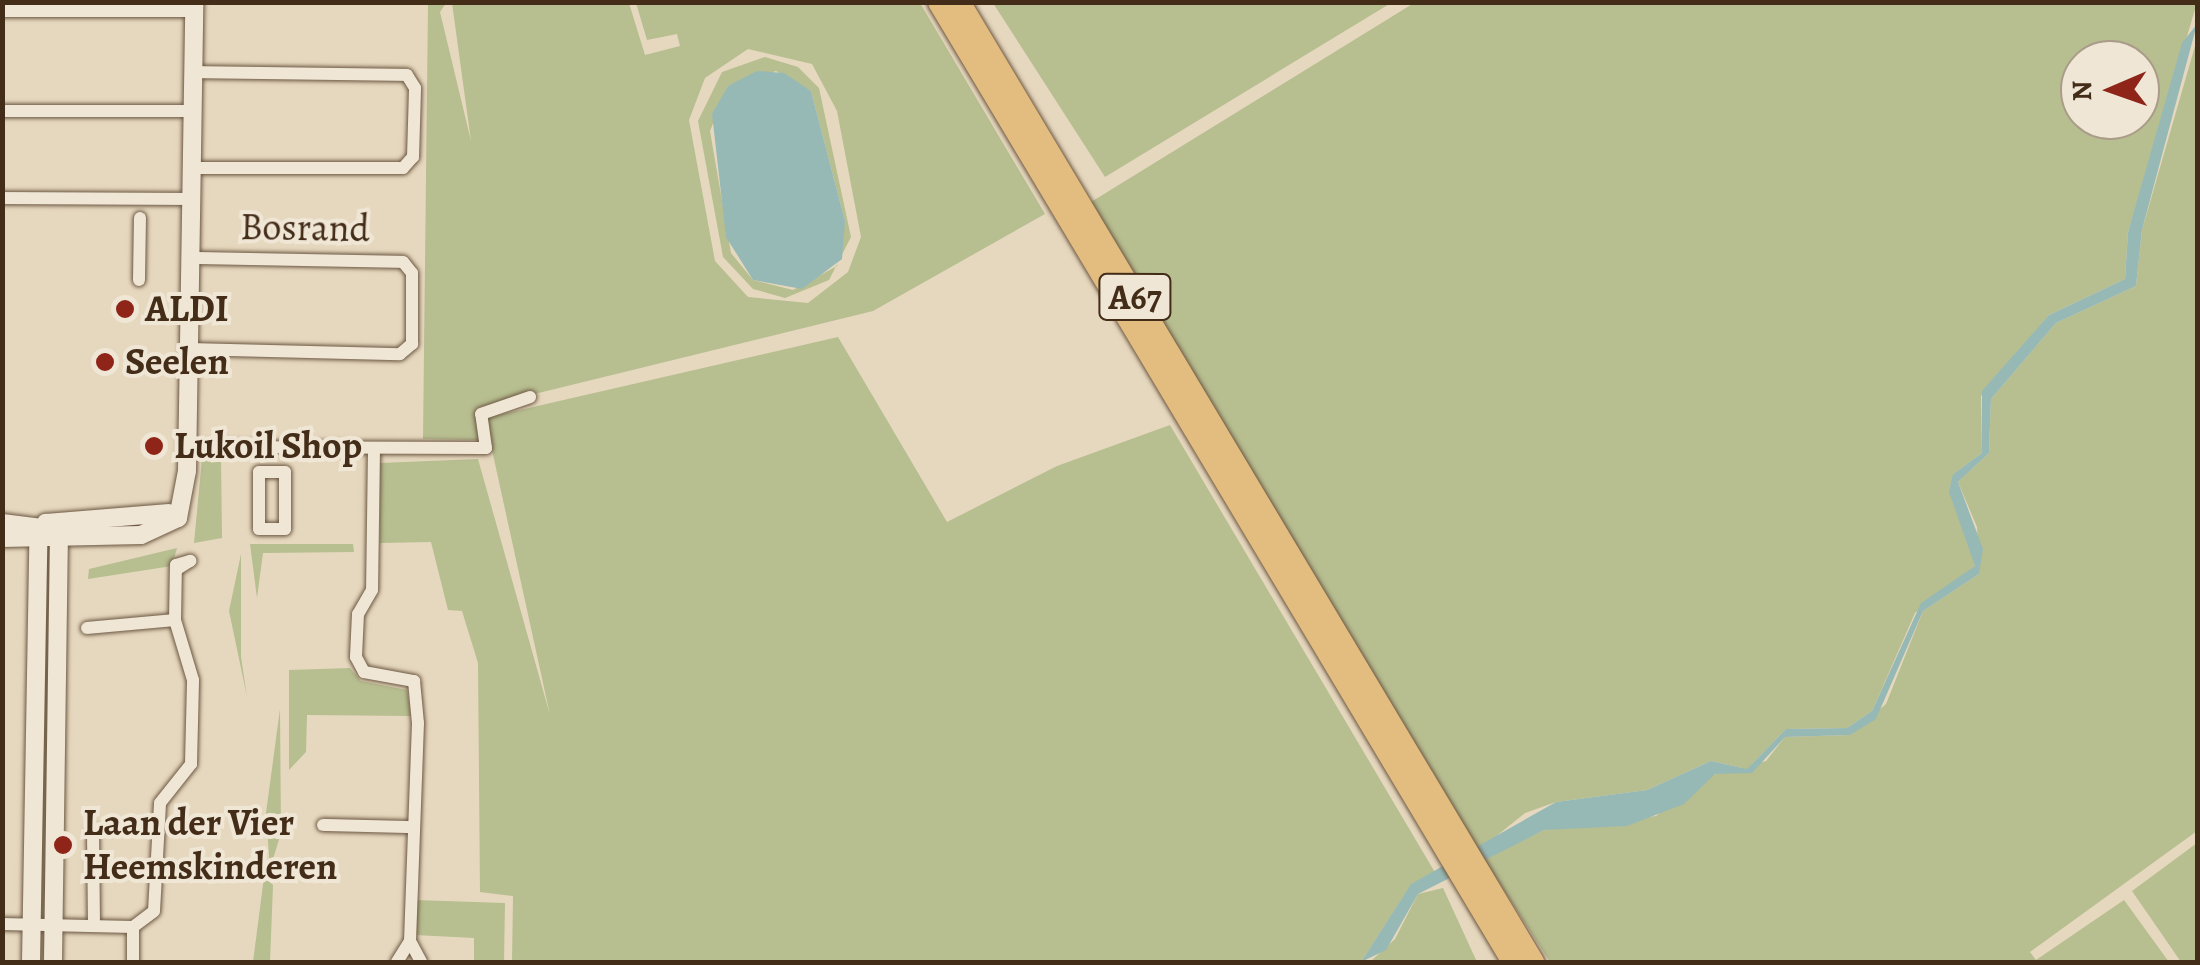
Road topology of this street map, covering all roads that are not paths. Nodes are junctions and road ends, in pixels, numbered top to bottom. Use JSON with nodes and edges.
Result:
{"nodes":[{"id":1,"x":940,"y":2,"type":"edge"},
{"id":2,"x":959,"y":2,"type":"edge"},
{"id":3,"x":194,"y":7,"type":"edge"},
{"id":4,"x":2,"y":12,"type":"edge"},
{"id":5,"x":193,"y":72,"type":"junction"},
{"id":6,"x":2,"y":110,"type":"edge"},
{"id":7,"x":192,"y":112,"type":"junction"},
{"id":8,"x":191,"y":168,"type":"junction"},
{"id":9,"x":2,"y":198,"type":"edge"},
{"id":10,"x":191,"y":199,"type":"junction"},
{"id":11,"x":140,"y":218,"type":"dead end"},
{"id":12,"x":190,"y":258,"type":"junction"},
{"id":13,"x":140,"y":280,"type":"dead end"},
{"id":14,"x":189,"y":348,"type":"junction"},
{"id":15,"x":530,"y":397,"type":"dead end"},
{"id":16,"x":187,"y":447,"type":"junction"},
{"id":17,"x":270,"y":448,"type":"junction"},
{"id":18,"x":374,"y":448,"type":"junction"},
{"id":19,"x":270,"y":472,"type":"junction"},
{"id":20,"x":180,"y":509,"type":"junction"},
{"id":21,"x":2,"y":523,"type":"edge"},
{"id":22,"x":46,"y":523,"type":"junction"},
{"id":23,"x":2,"y":538,"type":"edge"},
{"id":24,"x":38,"y":541,"type":"junction"},
{"id":25,"x":59,"y":542,"type":"junction"},
{"id":26,"x":177,"y":569,"type":"dead end"},
{"id":27,"x":176,"y":620,"type":"junction"},
{"id":28,"x":88,"y":628,"type":"dead end"},
{"id":29,"x":323,"y":826,"type":"dead end"},
{"id":30,"x":411,"y":827,"type":"junction"},
{"id":31,"x":93,"y":830,"type":"dead end"},
{"id":32,"x":1465,"y":864,"type":"junction"},
{"id":33,"x":2,"y":924,"type":"edge"},
{"id":34,"x":31,"y":925,"type":"junction"},
{"id":35,"x":53,"y":925,"type":"junction"},
{"id":36,"x":94,"y":926,"type":"junction"},
{"id":37,"x":133,"y":927,"type":"junction"},
{"id":38,"x":410,"y":941,"type":"junction"},
{"id":39,"x":31,"y":962,"type":"edge"},
{"id":40,"x":53,"y":962,"type":"edge"},
{"id":41,"x":133,"y":962,"type":"edge"},
{"id":42,"x":397,"y":962,"type":"edge"},
{"id":43,"x":421,"y":962,"type":"edge"},
{"id":44,"x":1500,"y":962,"type":"edge"},
{"id":45,"x":1513,"y":962,"type":"edge"},
{"id":46,"x":1533,"y":962,"type":"edge"}],
"edges":[{"from":1,"to":32,"type":"highway","number":"A67"},
{"from":2,"to":32,"type":"highway","number":"A67"},
{"from":3,"to":4,"type":"street"},
{"from":3,"to":5,"type":"street","name":"Bosrand"},
{"from":5,"to":7,"type":"street","name":"Bosrand"},
{"from":5,"to":8,"type":"street","name":"Bosrand"},
{"from":6,"to":7,"type":"street"},
{"from":7,"to":8,"type":"street","name":"Bosrand"},
{"from":8,"to":10,"type":"street","name":"Bosrand"},
{"from":9,"to":10,"type":"street"},
{"from":10,"to":12,"type":"street","name":"Bosrand"},
{"from":11,"to":13,"type":"street"},
{"from":12,"to":14,"type":"street","name":"Bosrand"},
{"from":12,"to":14,"type":"street","name":"Bosrand"},
{"from":14,"to":16,"type":"street","name":"Bosrand"},
{"from":15,"to":18,"type":"street"},
{"from":16,"to":17,"type":"street"},
{"from":16,"to":20,"type":"street","name":"Bosrand"},
{"from":17,"to":18,"type":"street"},
{"from":17,"to":19,"type":"street"},
{"from":18,"to":30,"type":"street"},
{"from":19,"to":19,"type":"street"},
{"from":20,"to":22,"type":"street"},
{"from":20,"to":25,"type":"street"},
{"from":21,"to":22,"type":"street"},
{"from":22,"to":24,"type":"street"},
{"from":22,"to":25,"type":"street"},
{"from":23,"to":24,"type":"street"},
{"from":24,"to":25,"type":"street"},
{"from":24,"to":34,"type":"street"},
{"from":25,"to":35,"type":"street"},
{"from":26,"to":27,"type":"street"},
{"from":27,"to":28,"type":"street"},
{"from":27,"to":37,"type":"street"},
{"from":29,"to":30,"type":"street"},
{"from":30,"to":38,"type":"street"},
{"from":31,"to":36,"type":"street"},
{"from":32,"to":44,"type":"highway","number":"A67"},
{"from":32,"to":45,"type":"highway","number":"A67"},
{"from":32,"to":46,"type":"highway","number":"A67"},
{"from":33,"to":34,"type":"street"},
{"from":34,"to":35,"type":"street"},
{"from":34,"to":39,"type":"street"},
{"from":35,"to":36,"type":"street"},
{"from":35,"to":40,"type":"street"},
{"from":36,"to":37,"type":"street"},
{"from":37,"to":41,"type":"street"},
{"from":38,"to":42,"type":"street"},
{"from":38,"to":43,"type":"street"}]}
